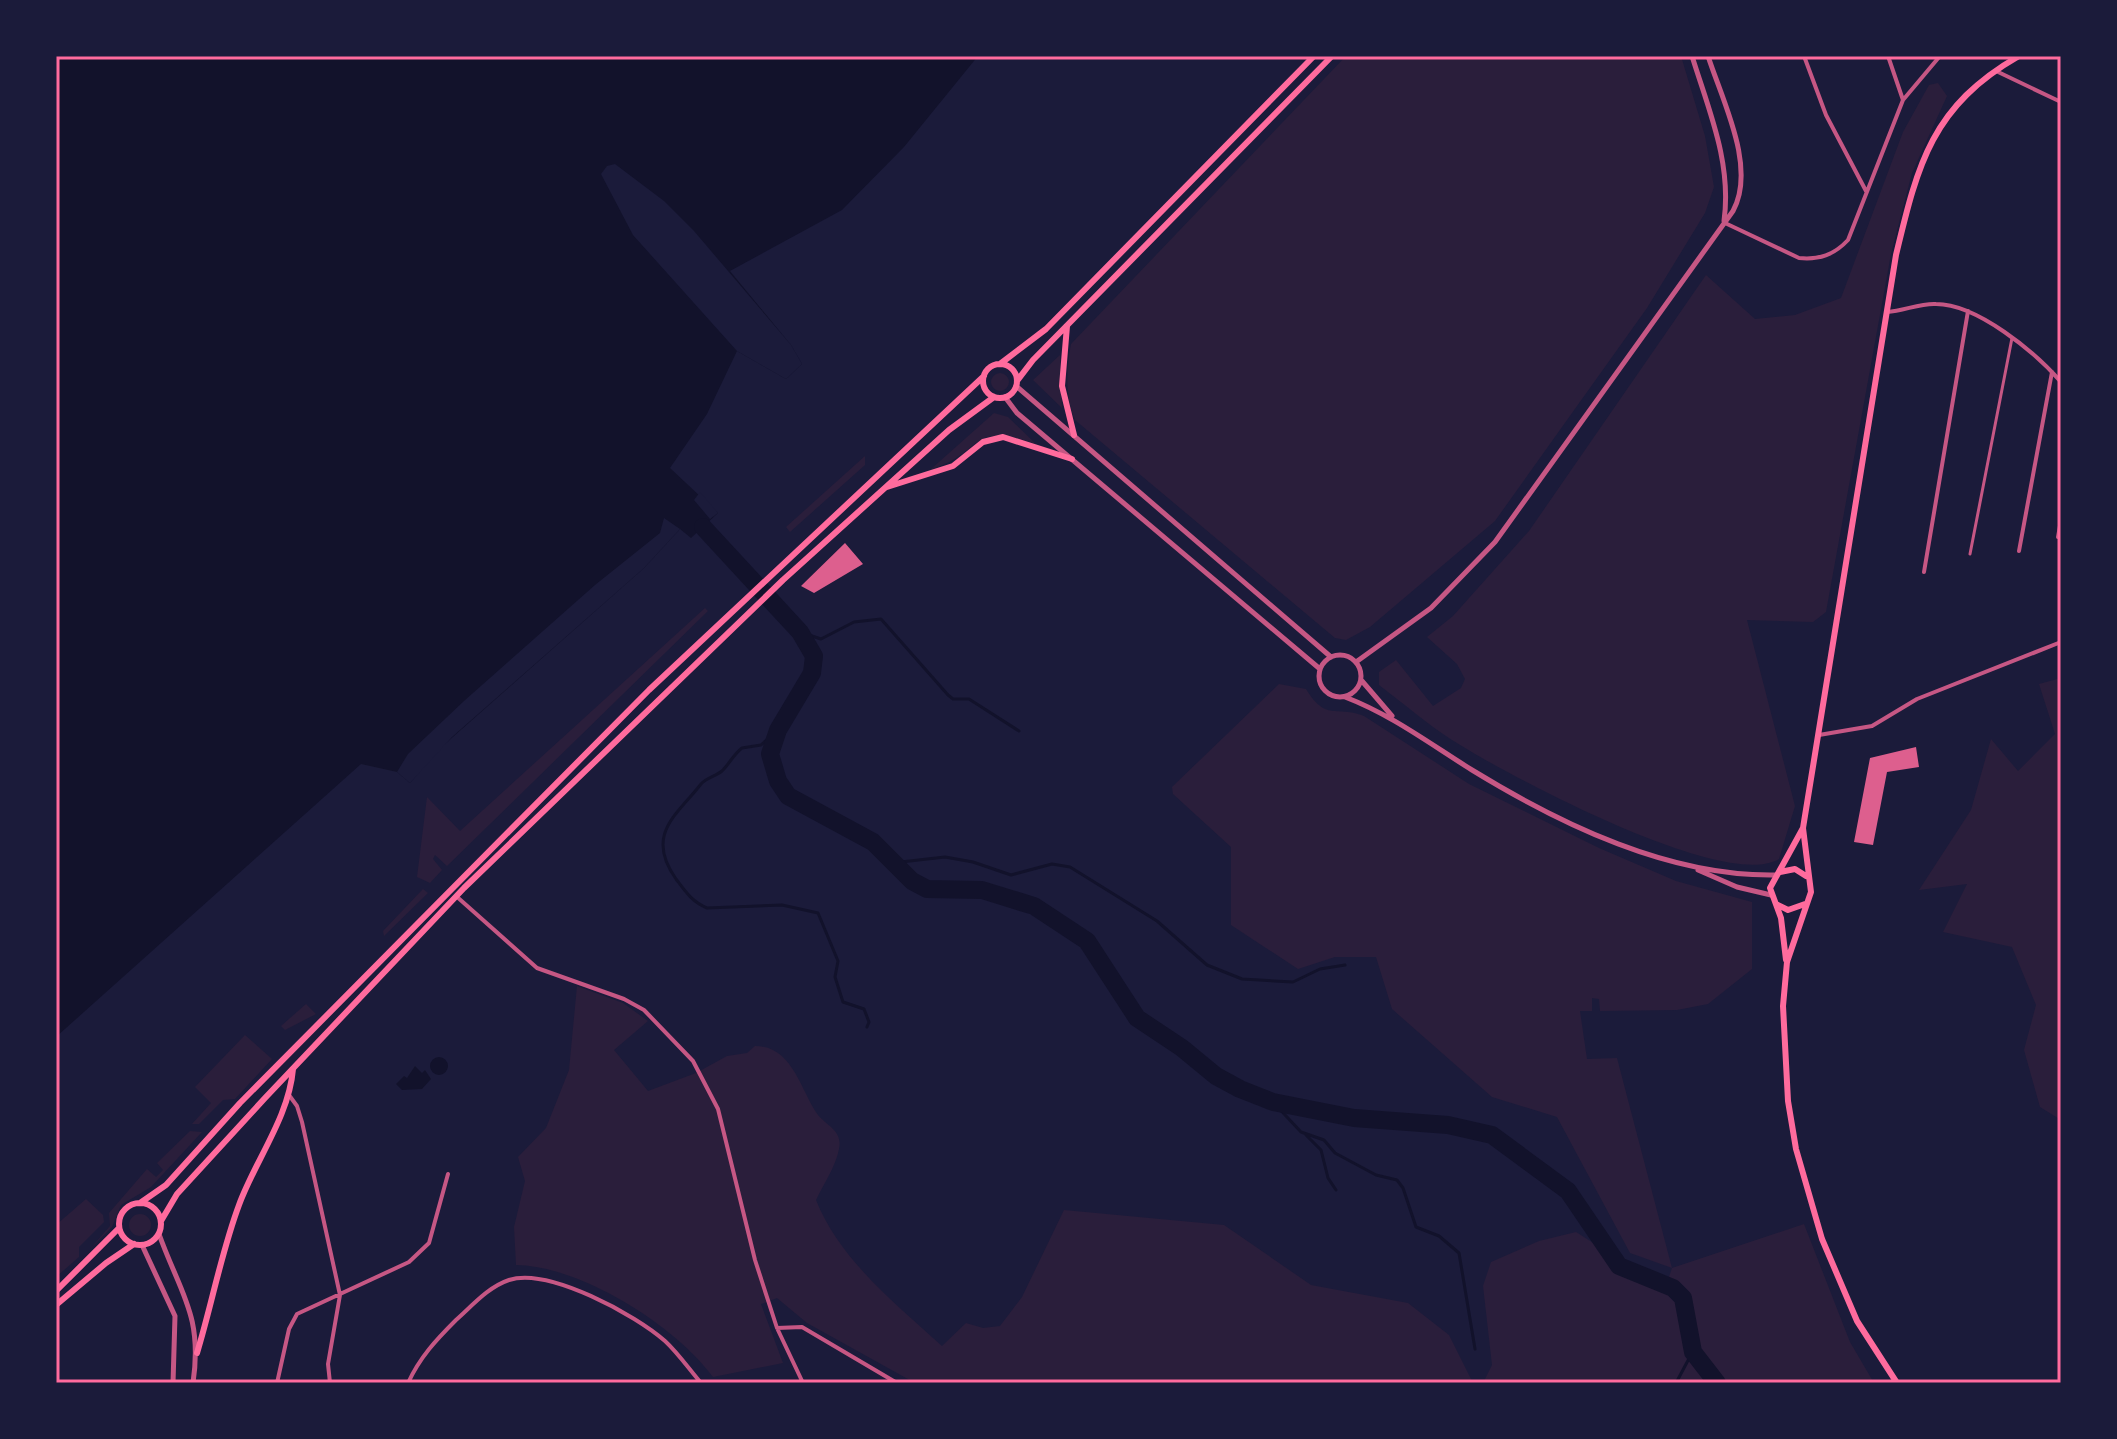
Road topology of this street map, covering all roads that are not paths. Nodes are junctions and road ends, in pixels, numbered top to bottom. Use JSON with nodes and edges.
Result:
{"nodes":[{"id":1,"x":1314,"y":56,"type":"edge"},
{"id":2,"x":1332,"y":56,"type":"edge"},
{"id":3,"x":1692,"y":56,"type":"edge"},
{"id":4,"x":1708,"y":56,"type":"edge"},
{"id":5,"x":1804,"y":56,"type":"edge"},
{"id":6,"x":1888,"y":56,"type":"edge"},
{"id":7,"x":1940,"y":56,"type":"edge"},
{"id":8,"x":2019,"y":56,"type":"edge"},
{"id":9,"x":1994,"y":70,"type":"junction"},
{"id":10,"x":1903,"y":100,"type":"junction"},
{"id":11,"x":2061,"y":102,"type":"edge"},
{"id":12,"x":1866,"y":191,"type":"junction"},
{"id":13,"x":1724,"y":222,"type":"junction"},
{"id":14,"x":1968,"y":311,"type":"junction"},
{"id":15,"x":1887,"y":312,"type":"junction"},
{"id":16,"x":1067,"y":326,"type":"junction"},
{"id":17,"x":2012,"y":338,"type":"junction"},
{"id":18,"x":1000,"y":364,"type":"junction"},
{"id":19,"x":2052,"y":372,"type":"junction"},
{"id":20,"x":984,"y":376,"type":"junction"},
{"id":21,"x":2061,"y":382,"type":"edge"},
{"id":22,"x":1016,"y":384,"type":"junction"},
{"id":23,"x":994,"y":397,"type":"junction"},
{"id":24,"x":1005,"y":397,"type":"junction"},
{"id":25,"x":1074,"y":435,"type":"junction"},
{"id":26,"x":1072,"y":459,"type":"junction"},
{"id":27,"x":880,"y":490,"type":"junction"},
{"id":28,"x":2061,"y":520,"type":"edge"},
{"id":29,"x":2058,"y":537,"type":"dead end"},
{"id":30,"x":2019,"y":551,"type":"dead end"},
{"id":31,"x":1970,"y":554,"type":"dead end"},
{"id":32,"x":1924,"y":572,"type":"dead end"},
{"id":33,"x":2061,"y":642,"type":"edge"},
{"id":34,"x":1331,"y":657,"type":"junction"},
{"id":35,"x":1356,"y":662,"type":"junction"},
{"id":36,"x":1320,"y":669,"type":"junction"},
{"id":37,"x":1361,"y":680,"type":"junction"},
{"id":38,"x":1345,"y":697,"type":"junction"},
{"id":39,"x":1395,"y":719,"type":"junction"},
{"id":40,"x":1817,"y":735,"type":"junction"},
{"id":41,"x":1803,"y":828,"type":"junction"},
{"id":42,"x":1690,"y":865,"type":"junction"},
{"id":43,"x":1778,"y":873,"type":"junction"},
{"id":44,"x":1807,"y":878,"type":"junction"},
{"id":45,"x":456,"y":896,"type":"junction"},
{"id":46,"x":1772,"y":898,"type":"junction"},
{"id":47,"x":1808,"y":901,"type":"junction"},
{"id":48,"x":1787,"y":962,"type":"junction"},
{"id":49,"x":293,"y":1068,"type":"junction"},
{"id":50,"x":289,"y":1095,"type":"junction"},
{"id":51,"x":448,"y":1174,"type":"dead end"},
{"id":52,"x":140,"y":1203,"type":"junction"},
{"id":53,"x":161,"y":1221,"type":"junction"},
{"id":54,"x":119,"y":1228,"type":"junction"},
{"id":55,"x":159,"y":1234,"type":"junction"},
{"id":56,"x":138,"y":1245,"type":"junction"},
{"id":57,"x":56,"y":1291,"type":"edge"},
{"id":58,"x":340,"y":1295,"type":"junction"},
{"id":59,"x":56,"y":1305,"type":"edge"},
{"id":60,"x":777,"y":1328,"type":"junction"},
{"id":61,"x":197,"y":1353,"type":"junction"},
{"id":62,"x":173,"y":1383,"type":"edge"},
{"id":63,"x":193,"y":1383,"type":"edge"},
{"id":64,"x":277,"y":1383,"type":"edge"},
{"id":65,"x":330,"y":1383,"type":"edge"},
{"id":66,"x":408,"y":1383,"type":"edge"},
{"id":67,"x":520,"y":1383,"type":"edge"},
{"id":68,"x":537,"y":1383,"type":"edge"},
{"id":69,"x":701,"y":1383,"type":"edge"},
{"id":70,"x":803,"y":1383,"type":"edge"},
{"id":71,"x":897,"y":1383,"type":"edge"},
{"id":72,"x":1897,"y":1383,"type":"edge"}],
"edges":[{"from":1,"to":18,"type":"main road"},
{"from":2,"to":16,"type":"main road"},
{"from":3,"to":13,"type":"street"},
{"from":4,"to":13,"type":"street"},
{"from":5,"to":12,"type":"street"},
{"from":6,"to":10,"type":"street"},
{"from":7,"to":10,"type":"street"},
{"from":8,"to":9,"type":"main road"},
{"from":9,"to":11,"type":"street"},
{"from":9,"to":15,"type":"main road"},
{"from":10,"to":12,"type":"street"},
{"from":12,"to":13,"type":"street"},
{"from":13,"to":35,"type":"street"},
{"from":14,"to":15,"type":"street"},
{"from":14,"to":17,"type":"street"},
{"from":14,"to":32,"type":"street"},
{"from":15,"to":40,"type":"main road"},
{"from":16,"to":22,"type":"main road"},
{"from":16,"to":25,"type":"main road"},
{"from":17,"to":19,"type":"street"},
{"from":17,"to":31,"type":"street"},
{"from":18,"to":20,"type":"main road"},
{"from":18,"to":22,"type":"main road"},
{"from":19,"to":21,"type":"street"},
{"from":19,"to":30,"type":"street"},
{"from":20,"to":23,"type":"main road"},
{"from":20,"to":52,"type":"main road"},
{"from":22,"to":24,"type":"main road"},
{"from":22,"to":25,"type":"street"},
{"from":23,"to":24,"type":"main road"},
{"from":23,"to":27,"type":"main road"},
{"from":24,"to":26,"type":"street"},
{"from":25,"to":34,"type":"street"},
{"from":26,"to":27,"type":"main road"},
{"from":26,"to":36,"type":"street"},
{"from":27,"to":45,"type":"main road"},
{"from":28,"to":29,"type":"street"},
{"from":33,"to":40,"type":"street"},
{"from":34,"to":35,"type":"street"},
{"from":34,"to":36,"type":"street"},
{"from":35,"to":37,"type":"street"},
{"from":36,"to":38,"type":"street"},
{"from":37,"to":38,"type":"street"},
{"from":37,"to":39,"type":"street"},
{"from":38,"to":39,"type":"street"},
{"from":39,"to":42,"type":"street"},
{"from":40,"to":41,"type":"main road"},
{"from":41,"to":43,"type":"main road"},
{"from":41,"to":44,"type":"main road"},
{"from":42,"to":43,"type":"street"},
{"from":42,"to":46,"type":"street"},
{"from":43,"to":44,"type":"main road"},
{"from":43,"to":46,"type":"main road"},
{"from":44,"to":47,"type":"main road"},
{"from":45,"to":49,"type":"main road"},
{"from":45,"to":60,"type":"street"},
{"from":46,"to":47,"type":"main road"},
{"from":46,"to":48,"type":"main road"},
{"from":47,"to":48,"type":"main road"},
{"from":48,"to":72,"type":"main road"},
{"from":49,"to":50,"type":"main road"},
{"from":49,"to":53,"type":"main road"},
{"from":50,"to":58,"type":"street"},
{"from":50,"to":61,"type":"main road"},
{"from":51,"to":58,"type":"street"},
{"from":52,"to":53,"type":"main road"},
{"from":52,"to":54,"type":"main road"},
{"from":53,"to":55,"type":"main road"},
{"from":54,"to":56,"type":"main road"},
{"from":54,"to":57,"type":"main road"},
{"from":55,"to":56,"type":"main road"},
{"from":55,"to":61,"type":"street"},
{"from":56,"to":59,"type":"main road"},
{"from":56,"to":62,"type":"street"},
{"from":58,"to":64,"type":"street"},
{"from":58,"to":65,"type":"street"},
{"from":60,"to":70,"type":"street"},
{"from":60,"to":71,"type":"street"},
{"from":61,"to":63,"type":"street"},
{"from":66,"to":69,"type":"street"},
{"from":67,"to":68,"type":"street"}]}
